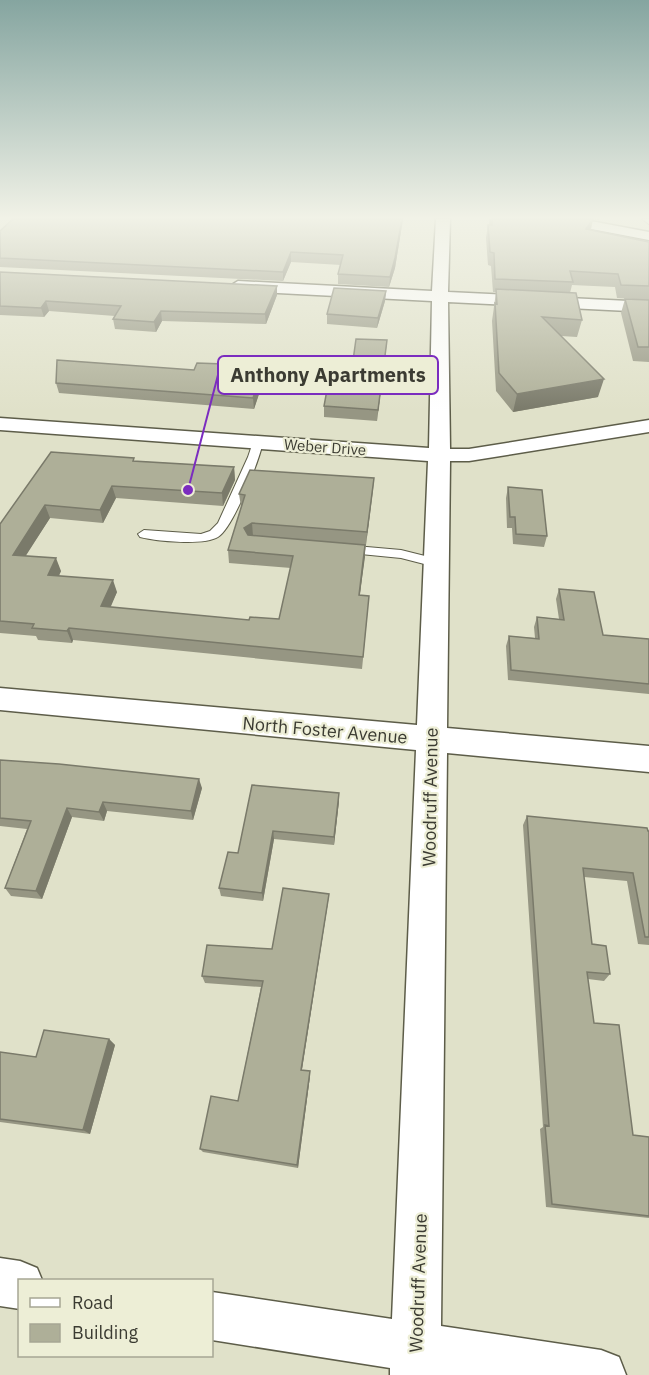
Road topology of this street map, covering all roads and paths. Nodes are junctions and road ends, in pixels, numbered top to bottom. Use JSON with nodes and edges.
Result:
{"nodes":[{"id":1,"x":441,"y":283,"type":"edge"},
{"id":2,"x":226,"y":285,"type":"edge"},
{"id":3,"x":441,"y":297,"type":"junction"},
{"id":4,"x":649,"y":307,"type":"edge"},
{"id":5,"x":0,"y":424,"type":"edge"},
{"id":6,"x":649,"y":426,"type":"edge"},
{"id":7,"x":258,"y":442,"type":"junction"},
{"id":8,"x":438,"y":455,"type":"junction"},
{"id":9,"x":144,"y":534,"type":"dead end"},
{"id":10,"x":333,"y":548,"type":"edge"},
{"id":11,"x":436,"y":563,"type":"junction"},
{"id":12,"x":0,"y":699,"type":"edge"},
{"id":13,"x":432,"y":740,"type":"junction"},
{"id":14,"x":649,"y":759,"type":"edge"},
{"id":15,"x":0,"y":1282,"type":"edge"},
{"id":16,"x":18,"y":1285,"type":"edge"},
{"id":17,"x":213,"y":1316,"type":"edge"},
{"id":18,"x":415,"y":1362,"type":"edge"},
{"id":19,"x":601,"y":1375,"type":"edge"}],
"edges":[{"from":1,"to":3,"type":"street","name":"Woodruff Avenue"},
{"from":2,"to":3,"type":"street"},
{"from":3,"to":4,"type":"street"},
{"from":3,"to":8,"type":"street","name":"Woodruff Avenue"},
{"from":5,"to":7,"type":"street","name":"Weber Drive"},
{"from":6,"to":8,"type":"street","name":"Weber Drive"},
{"from":7,"to":8,"type":"street","name":"Weber Drive"},
{"from":7,"to":9,"type":"lane"},
{"from":8,"to":11,"type":"street","name":"Woodruff Avenue"},
{"from":10,"to":11,"type":"lane"},
{"from":11,"to":13,"type":"street","name":"Woodruff Avenue"},
{"from":12,"to":13,"type":"street","name":"North Foster Avenue"},
{"from":13,"to":14,"type":"street","name":"North Foster Avenue"},
{"from":13,"to":18,"type":"street","name":"Woodruff Avenue"},
{"from":15,"to":16,"type":"street"},
{"from":17,"to":18,"type":"street"},
{"from":18,"to":19,"type":"street"}]}
